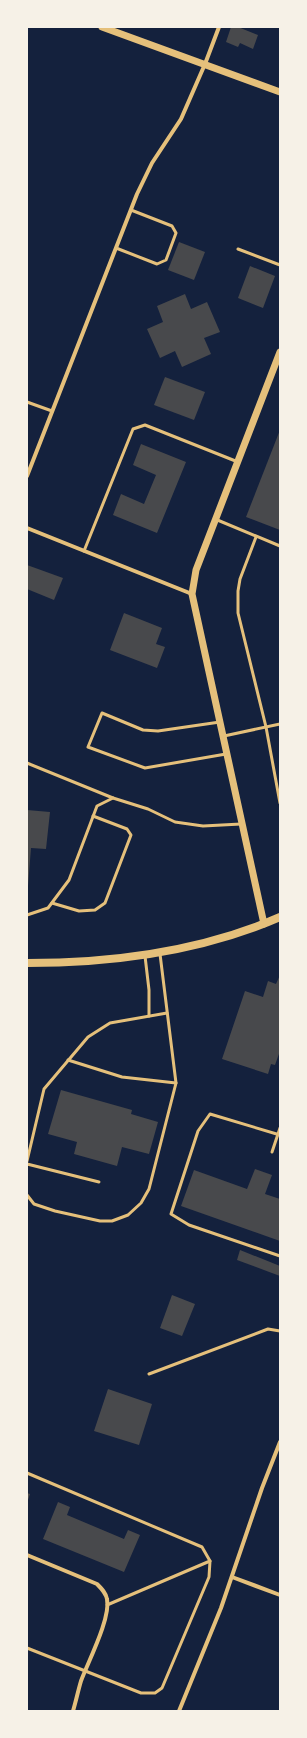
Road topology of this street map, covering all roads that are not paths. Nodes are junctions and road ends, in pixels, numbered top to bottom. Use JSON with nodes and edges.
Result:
{"nodes":[{"id":1,"x":102,"y":27,"type":"edge"},
{"id":2,"x":219,"y":27,"type":"edge"},
{"id":3,"x":205,"y":64,"type":"junction"},
{"id":4,"x":280,"y":92,"type":"edge"},
{"id":5,"x":131,"y":210,"type":"junction"},
{"id":6,"x":116,"y":248,"type":"junction"},
{"id":7,"x":238,"y":249,"type":"dead end"},
{"id":8,"x":280,"y":265,"type":"edge"},
{"id":9,"x":280,"y":352,"type":"edge"},
{"id":10,"x":27,"y":402,"type":"edge"},
{"id":11,"x":52,"y":412,"type":"junction"},
{"id":12,"x":238,"y":462,"type":"junction"},
{"id":13,"x":27,"y":476,"type":"edge"},
{"id":14,"x":216,"y":519,"type":"junction"},
{"id":15,"x":27,"y":528,"type":"edge"},
{"id":16,"x":256,"y":536,"type":"junction"},
{"id":17,"x":280,"y":546,"type":"edge"},
{"id":18,"x":84,"y":551,"type":"junction"},
{"id":19,"x":192,"y":594,"type":"junction"},
{"id":20,"x":220,"y":722,"type":"junction"},
{"id":21,"x":280,"y":724,"type":"edge"},
{"id":22,"x":266,"y":727,"type":"junction"},
{"id":23,"x":224,"y":736,"type":"junction"},
{"id":24,"x":227,"y":754,"type":"junction"},
{"id":25,"x":27,"y":763,"type":"edge"},
{"id":26,"x":113,"y":798,"type":"junction"},
{"id":27,"x":280,"y":803,"type":"edge"},
{"id":28,"x":93,"y":816,"type":"junction"},
{"id":29,"x":243,"y":824,"type":"junction"},
{"id":30,"x":52,"y":903,"type":"junction"},
{"id":31,"x":27,"y":915,"type":"edge"},
{"id":32,"x":280,"y":917,"type":"edge"},
{"id":33,"x":264,"y":924,"type":"junction"},
{"id":34,"x":159,"y":951,"type":"junction"},
{"id":35,"x":144,"y":954,"type":"junction"},
{"id":36,"x":27,"y":963,"type":"edge"},
{"id":37,"x":167,"y":1013,"type":"junction"},
{"id":38,"x":149,"y":1016,"type":"junction"},
{"id":39,"x":68,"y":1060,"type":"junction"},
{"id":40,"x":176,"y":1083,"type":"junction"},
{"id":41,"x":280,"y":1128,"type":"edge"},
{"id":42,"x":279,"y":1135,"type":"edge"},
{"id":43,"x":272,"y":1152,"type":"dead end"},
{"id":44,"x":27,"y":1162,"type":"edge"},
{"id":45,"x":99,"y":1182,"type":"dead end"},
{"id":46,"x":27,"y":1195,"type":"edge"},
{"id":47,"x":280,"y":1256,"type":"edge"},
{"id":48,"x":280,"y":1331,"type":"edge"},
{"id":49,"x":149,"y":1374,"type":"dead end"},
{"id":50,"x":280,"y":1442,"type":"edge"},
{"id":51,"x":27,"y":1473,"type":"edge"},
{"id":52,"x":27,"y":1555,"type":"edge"},
{"id":53,"x":210,"y":1561,"type":"junction"},
{"id":54,"x":232,"y":1577,"type":"junction"},
{"id":55,"x":280,"y":1595,"type":"edge"},
{"id":56,"x":107,"y":1605,"type":"junction"},
{"id":57,"x":27,"y":1648,"type":"edge"},
{"id":58,"x":85,"y":1671,"type":"junction"},
{"id":59,"x":73,"y":1711,"type":"edge"},
{"id":60,"x":179,"y":1711,"type":"edge"}],
"edges":[{"from":1,"to":3,"type":"street"},
{"from":2,"to":3,"type":"street"},
{"from":3,"to":4,"type":"street"},
{"from":3,"to":5,"type":"street"},
{"from":5,"to":6,"type":"street"},
{"from":5,"to":6,"type":"lane"},
{"from":6,"to":11,"type":"street"},
{"from":7,"to":8,"type":"lane"},
{"from":9,"to":12,"type":"street"},
{"from":10,"to":11,"type":"lane"},
{"from":11,"to":13,"type":"street"},
{"from":12,"to":14,"type":"street"},
{"from":12,"to":18,"type":"lane"},
{"from":14,"to":16,"type":"lane"},
{"from":14,"to":19,"type":"street"},
{"from":15,"to":18,"type":"street"},
{"from":16,"to":17,"type":"lane"},
{"from":16,"to":22,"type":"lane"},
{"from":18,"to":19,"type":"street"},
{"from":19,"to":20,"type":"street"},
{"from":20,"to":23,"type":"street"},
{"from":20,"to":24,"type":"lane"},
{"from":21,"to":22,"type":"lane"},
{"from":22,"to":23,"type":"lane"},
{"from":22,"to":27,"type":"lane"},
{"from":23,"to":24,"type":"street"},
{"from":24,"to":29,"type":"street"},
{"from":25,"to":26,"type":"lane"},
{"from":26,"to":28,"type":"lane"},
{"from":26,"to":29,"type":"lane"},
{"from":28,"to":30,"type":"lane"},
{"from":28,"to":30,"type":"lane"},
{"from":29,"to":33,"type":"street"},
{"from":30,"to":31,"type":"lane"},
{"from":32,"to":33,"type":"main road"},
{"from":33,"to":34,"type":"main road"},
{"from":34,"to":35,"type":"main road"},
{"from":34,"to":37,"type":"lane"},
{"from":35,"to":36,"type":"main road"},
{"from":35,"to":38,"type":"lane"},
{"from":37,"to":38,"type":"lane"},
{"from":37,"to":40,"type":"lane"},
{"from":38,"to":39,"type":"lane"},
{"from":39,"to":40,"type":"lane"},
{"from":39,"to":44,"type":"lane"},
{"from":40,"to":46,"type":"lane"},
{"from":41,"to":42,"type":"lane"},
{"from":42,"to":43,"type":"lane"},
{"from":42,"to":47,"type":"lane"},
{"from":44,"to":45,"type":"lane"},
{"from":48,"to":49,"type":"lane"},
{"from":50,"to":54,"type":"street"},
{"from":51,"to":53,"type":"lane"},
{"from":52,"to":56,"type":"street"},
{"from":53,"to":56,"type":"lane"},
{"from":53,"to":58,"type":"lane"},
{"from":54,"to":55,"type":"street"},
{"from":54,"to":60,"type":"street"},
{"from":56,"to":58,"type":"street"},
{"from":57,"to":58,"type":"lane"},
{"from":58,"to":59,"type":"street"}]}
